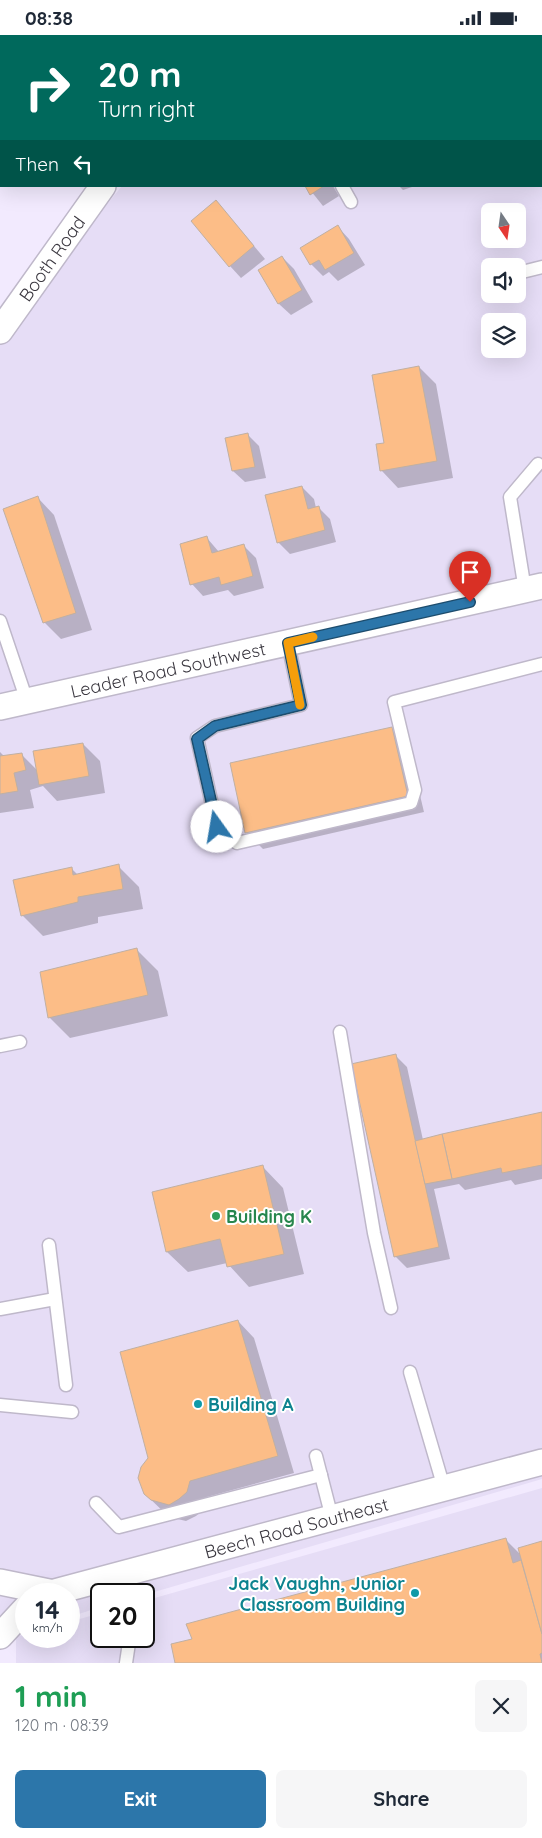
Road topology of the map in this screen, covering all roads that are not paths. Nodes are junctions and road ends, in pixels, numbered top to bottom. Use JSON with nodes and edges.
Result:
{"nodes":[{"id":1,"x":102,"y":187,"type":"edge"},
{"id":2,"x":343,"y":187,"type":"edge"},
{"id":3,"x":351,"y":202,"type":"dead end"},
{"id":4,"x":542,"y":267,"type":"edge"},
{"id":5,"x":526,"y":271,"type":"edge"},
{"id":6,"x":0,"y":331,"type":"edge"},
{"id":7,"x":538,"y":465,"type":"dead end"},
{"id":8,"x":533,"y":588,"type":"edge"},
{"id":9,"x":0,"y":621,"type":"edge"},
{"id":10,"x":288,"y":643,"type":"junction"},
{"id":11,"x":542,"y":664,"type":"edge"},
{"id":12,"x":26,"y":701,"type":"junction"},
{"id":13,"x":0,"y":707,"type":"edge"},
{"id":14,"x":340,"y":1032,"type":"dead end"},
{"id":15,"x":20,"y":1042,"type":"dead end"},
{"id":16,"x":0,"y":1046,"type":"edge"},
{"id":17,"x":48,"y":1245,"type":"dead end"},
{"id":18,"x":55,"y":1299,"type":"junction"},
{"id":19,"x":392,"y":1308,"type":"dead end"},
{"id":20,"x":0,"y":1309,"type":"edge"},
{"id":21,"x":410,"y":1372,"type":"dead end"},
{"id":22,"x":66,"y":1385,"type":"dead end"},
{"id":23,"x":0,"y":1405,"type":"edge"},
{"id":24,"x":72,"y":1412,"type":"dead end"},
{"id":25,"x":316,"y":1456,"type":"dead end"},
{"id":26,"x":542,"y":1462,"type":"edge"},
{"id":27,"x":321,"y":1475,"type":"junction"},
{"id":28,"x":444,"y":1488,"type":"junction"},
{"id":29,"x":96,"y":1503,"type":"dead end"},
{"id":30,"x":332,"y":1518,"type":"junction"},
{"id":31,"x":0,"y":1582,"type":"edge"},
{"id":32,"x":125,"y":1583,"type":"edge"},
{"id":33,"x":15,"y":1585,"type":"edge"},
{"id":34,"x":15,"y":1620,"type":"edge"},
{"id":35,"x":0,"y":1636,"type":"edge"},
{"id":36,"x":128,"y":1648,"type":"edge"},
{"id":37,"x":126,"y":1663,"type":"edge"}],
"edges":[{"from":1,"to":6,"type":"street","name":"Booth Road"},
{"from":2,"to":3,"type":"lane"},
{"from":4,"to":5,"type":"lane"},
{"from":7,"to":8,"type":"lane"},
{"from":8,"to":10,"type":"street","name":"Leader Road Southwest"},
{"from":9,"to":12,"type":"lane"},
{"from":10,"to":11,"type":"lane"},
{"from":10,"to":12,"type":"street","name":"Leader Road Southwest"},
{"from":12,"to":13,"type":"street","name":"Leader Road Southwest"},
{"from":14,"to":19,"type":"lane"},
{"from":15,"to":16,"type":"lane"},
{"from":17,"to":18,"type":"lane"},
{"from":18,"to":20,"type":"lane"},
{"from":18,"to":22,"type":"lane"},
{"from":21,"to":28,"type":"lane"},
{"from":23,"to":24,"type":"lane"},
{"from":25,"to":27,"type":"lane"},
{"from":26,"to":28,"type":"street","name":"Beech Road Southeast"},
{"from":27,"to":29,"type":"lane"},
{"from":27,"to":30,"type":"lane"},
{"from":28,"to":30,"type":"street","name":"Beech Road Southeast"},
{"from":30,"to":32,"type":"street","name":"Beech Road Southeast"},
{"from":31,"to":33,"type":"street","name":"Beech Road Southeast"},
{"from":34,"to":35,"type":"street"},
{"from":36,"to":37,"type":"lane"}]}
